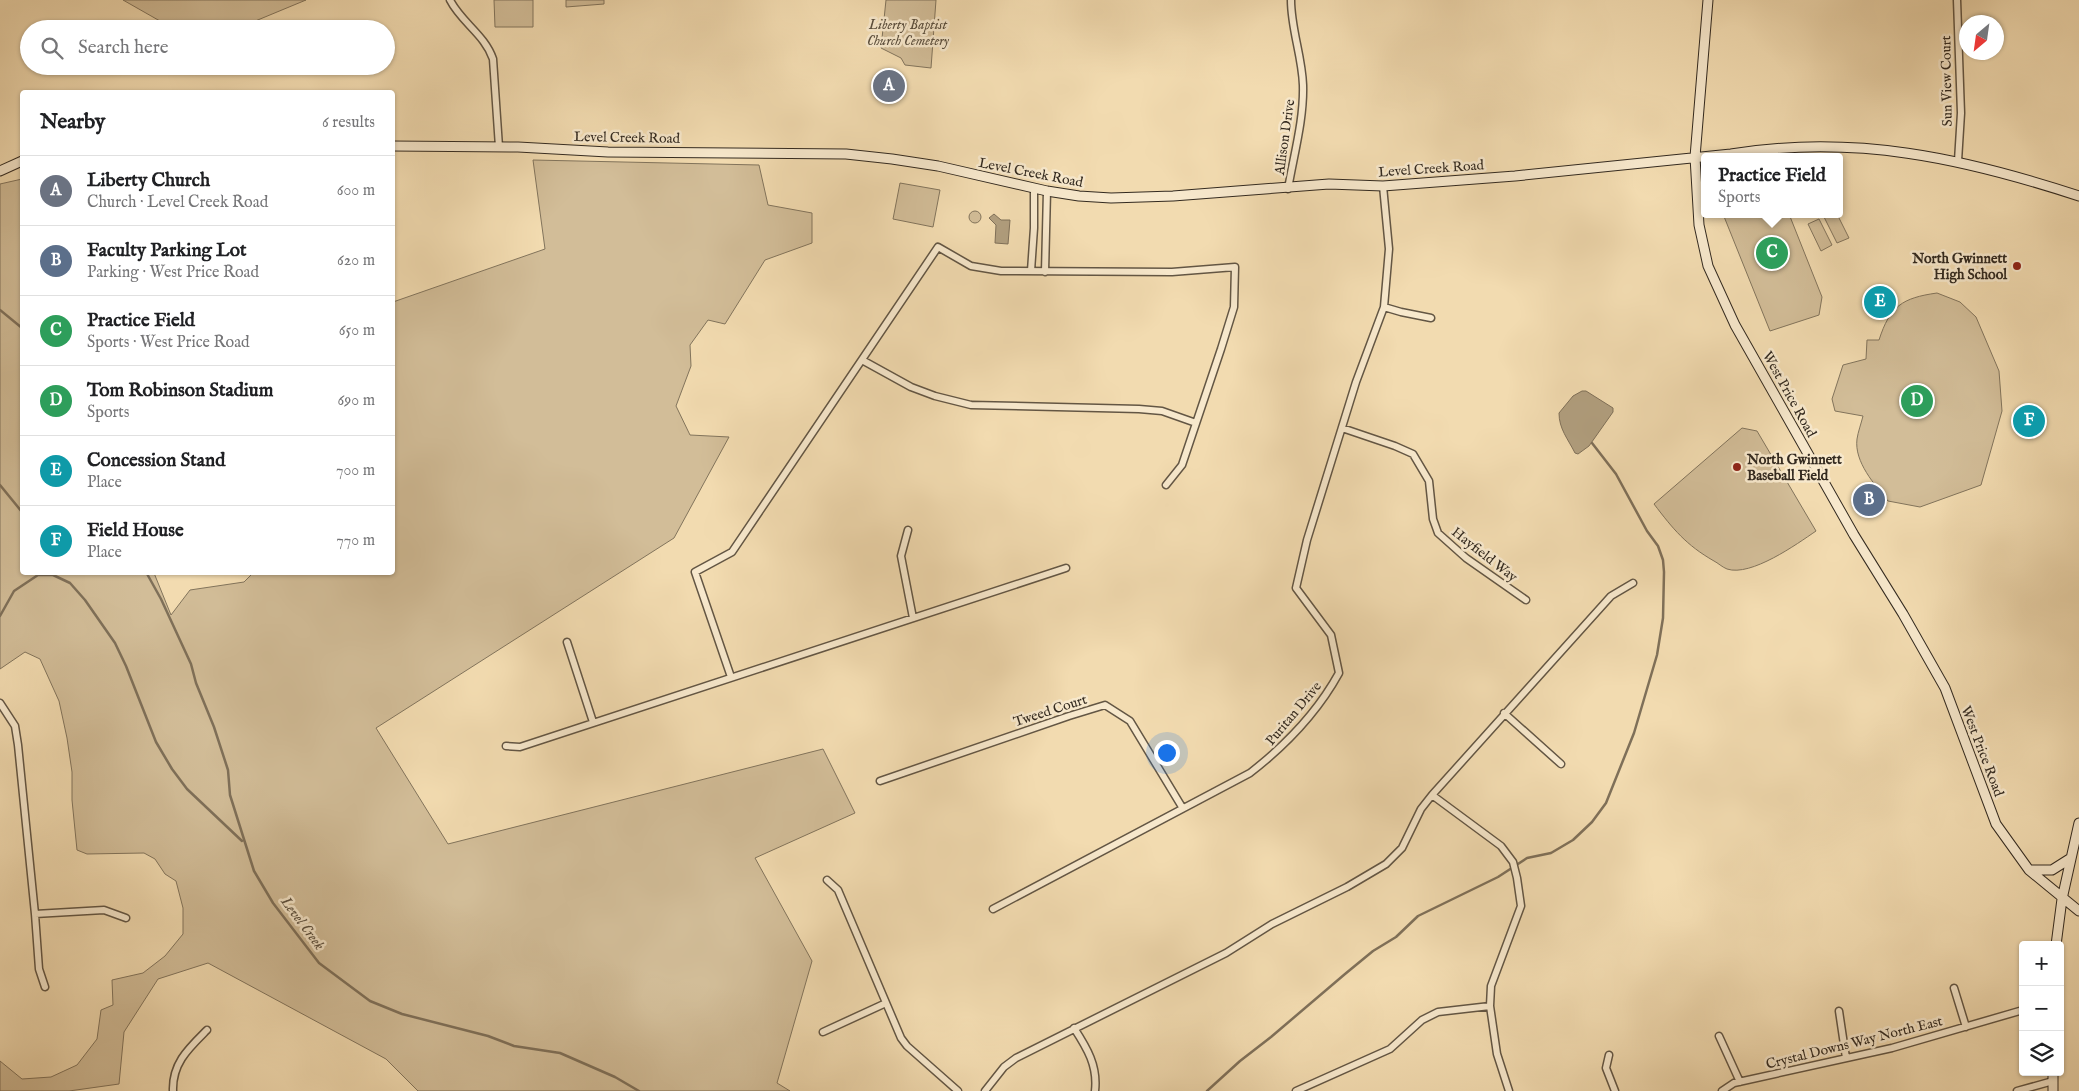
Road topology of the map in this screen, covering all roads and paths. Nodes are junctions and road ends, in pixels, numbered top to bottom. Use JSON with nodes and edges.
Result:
{"nodes":[{"id":1,"x":450,"y":0,"type":"edge"},
{"id":2,"x":1291,"y":0,"type":"edge"},
{"id":3,"x":1708,"y":0,"type":"edge"},
{"id":4,"x":1957,"y":0,"type":"edge"},
{"id":5,"x":395,"y":146,"type":"edge"},
{"id":6,"x":499,"y":147,"type":"junction"},
{"id":7,"x":1734,"y":153,"type":"edge"},
{"id":8,"x":1701,"y":157,"type":"edge"},
{"id":9,"x":1695,"y":158,"type":"junction"},
{"id":10,"x":1958,"y":161,"type":"junction"},
{"id":11,"x":20,"y":162,"type":"edge"},
{"id":12,"x":0,"y":171,"type":"edge"},
{"id":13,"x":1383,"y":186,"type":"junction"},
{"id":14,"x":1034,"y":189,"type":"junction"},
{"id":15,"x":1288,"y":189,"type":"junction"},
{"id":16,"x":1047,"y":191,"type":"junction"},
{"id":17,"x":2079,"y":196,"type":"edge"},
{"id":18,"x":1031,"y":271,"type":"junction"},
{"id":19,"x":1045,"y":272,"type":"junction"},
{"id":20,"x":1384,"y":307,"type":"junction"},
{"id":21,"x":1431,"y":318,"type":"dead end"},
{"id":22,"x":862,"y":360,"type":"junction"},
{"id":23,"x":1196,"y":423,"type":"junction"},
{"id":24,"x":1342,"y":428,"type":"junction"},
{"id":25,"x":1166,"y":484,"type":"dead end"},
{"id":26,"x":908,"y":530,"type":"dead end"},
{"id":27,"x":1066,"y":568,"type":"dead end"},
{"id":28,"x":1633,"y":583,"type":"dead end"},
{"id":29,"x":1526,"y":600,"type":"dead end"},
{"id":30,"x":913,"y":618,"type":"junction"},
{"id":31,"x":567,"y":642,"type":"dead end"},
{"id":32,"x":731,"y":677,"type":"junction"},
{"id":33,"x":0,"y":702,"type":"edge"},
{"id":34,"x":1504,"y":713,"type":"junction"},
{"id":35,"x":593,"y":722,"type":"junction"},
{"id":36,"x":506,"y":746,"type":"dead end"},
{"id":37,"x":1561,"y":764,"type":"dead end"},
{"id":38,"x":880,"y":781,"type":"dead end"},
{"id":39,"x":1432,"y":795,"type":"junction"},
{"id":40,"x":1182,"y":807,"type":"junction"},
{"id":41,"x":2079,"y":824,"type":"edge"},
{"id":42,"x":2071,"y":858,"type":"junction"},
{"id":43,"x":2029,"y":870,"type":"junction"},
{"id":44,"x":827,"y":880,"type":"dead end"},
{"id":45,"x":2062,"y":899,"type":"junction"},
{"id":46,"x":993,"y":909,"type":"dead end"},
{"id":47,"x":2079,"y":911,"type":"edge"},
{"id":48,"x":35,"y":914,"type":"junction"},
{"id":49,"x":126,"y":918,"type":"dead end"},
{"id":50,"x":2057,"y":941,"type":"edge"},
{"id":51,"x":45,"y":987,"type":"dead end"},
{"id":52,"x":1954,"y":988,"type":"dead end"},
{"id":53,"x":886,"y":1004,"type":"junction"},
{"id":54,"x":1490,"y":1006,"type":"junction"},
{"id":55,"x":1839,"y":1011,"type":"dead end"},
{"id":56,"x":2019,"y":1011,"type":"edge"},
{"id":57,"x":1966,"y":1027,"type":"junction"},
{"id":58,"x":1074,"y":1028,"type":"junction"},
{"id":59,"x":207,"y":1030,"type":"dead end"},
{"id":60,"x":823,"y":1032,"type":"dead end"},
{"id":61,"x":1719,"y":1036,"type":"dead end"},
{"id":62,"x":1609,"y":1055,"type":"dead end"},
{"id":63,"x":1846,"y":1058,"type":"junction"},
{"id":64,"x":1740,"y":1082,"type":"junction"},
{"id":65,"x":2053,"y":1082,"type":"edge"},
{"id":66,"x":173,"y":1091,"type":"edge"},
{"id":67,"x":958,"y":1091,"type":"edge"},
{"id":68,"x":984,"y":1091,"type":"edge"},
{"id":69,"x":1095,"y":1091,"type":"edge"},
{"id":70,"x":1296,"y":1091,"type":"edge"},
{"id":71,"x":1510,"y":1091,"type":"edge"},
{"id":72,"x":1615,"y":1091,"type":"edge"},
{"id":73,"x":1722,"y":1091,"type":"edge"},
{"id":74,"x":2017,"y":1091,"type":"edge"}],
"edges":[{"from":1,"to":6,"type":"street"},
{"from":2,"to":15,"type":"street","name":"Allison Drive"},
{"from":3,"to":9,"type":"street","name":"West Price Road"},
{"from":4,"to":10,"type":"street","name":"Sun View Court"},
{"from":5,"to":6,"type":"street","name":"Level Creek Road"},
{"from":6,"to":14,"type":"street","name":"Level Creek Road"},
{"from":7,"to":10,"type":"street","name":"Level Creek Road"},
{"from":8,"to":9,"type":"street","name":"Level Creek Road"},
{"from":9,"to":13,"type":"street","name":"Level Creek Road"},
{"from":9,"to":43,"type":"street","name":"West Price Road"},
{"from":10,"to":17,"type":"street","name":"Level Creek Road"},
{"from":11,"to":12,"type":"street"},
{"from":13,"to":15,"type":"street","name":"Level Creek Road"},
{"from":13,"to":20,"type":"street","name":"Puritan Drive"},
{"from":14,"to":16,"type":"street","name":"Level Creek Road"},
{"from":14,"to":18,"type":"street"},
{"from":15,"to":16,"type":"street","name":"Level Creek Road"},
{"from":16,"to":19,"type":"street"},
{"from":18,"to":19,"type":"street"},
{"from":18,"to":22,"type":"street"},
{"from":19,"to":23,"type":"street"},
{"from":20,"to":21,"type":"street"},
{"from":20,"to":24,"type":"street","name":"Puritan Drive"},
{"from":22,"to":23,"type":"street"},
{"from":22,"to":32,"type":"street"},
{"from":23,"to":25,"type":"street"},
{"from":24,"to":29,"type":"street","name":"Hayfield Way"},
{"from":24,"to":40,"type":"street","name":"Puritan Drive"},
{"from":26,"to":30,"type":"street"},
{"from":27,"to":30,"type":"street"},
{"from":28,"to":34,"type":"street"},
{"from":30,"to":32,"type":"street"},
{"from":31,"to":35,"type":"street"},
{"from":32,"to":35,"type":"street"},
{"from":33,"to":48,"type":"street"},
{"from":34,"to":37,"type":"street"},
{"from":34,"to":39,"type":"street"},
{"from":35,"to":36,"type":"street"},
{"from":38,"to":40,"type":"street","name":"Tweed Court"},
{"from":39,"to":54,"type":"street"},
{"from":39,"to":58,"type":"street"},
{"from":40,"to":46,"type":"street","name":"Puritan Drive"},
{"from":41,"to":42,"type":"street"},
{"from":42,"to":43,"type":"street"},
{"from":42,"to":45,"type":"street"},
{"from":43,"to":45,"type":"street","name":"West Price Road"},
{"from":44,"to":53,"type":"street"},
{"from":45,"to":47,"type":"street","name":"West Price Road"},
{"from":45,"to":50,"type":"street"},
{"from":48,"to":49,"type":"street"},
{"from":48,"to":51,"type":"street"},
{"from":52,"to":57,"type":"street"},
{"from":53,"to":60,"type":"street"},
{"from":53,"to":67,"type":"street"},
{"from":54,"to":70,"type":"street"},
{"from":54,"to":71,"type":"street"},
{"from":55,"to":63,"type":"street"},
{"from":56,"to":57,"type":"street","name":"Crystal Downs Way North East"},
{"from":57,"to":63,"type":"street","name":"Crystal Downs Way North East"},
{"from":58,"to":68,"type":"street"},
{"from":58,"to":69,"type":"street"},
{"from":59,"to":66,"type":"street"},
{"from":61,"to":64,"type":"street"},
{"from":62,"to":72,"type":"street"},
{"from":63,"to":64,"type":"street","name":"Crystal Downs Way North East"},
{"from":64,"to":73,"type":"street","name":"Crystal Downs Way North East"},
{"from":65,"to":74,"type":"street"}]}
